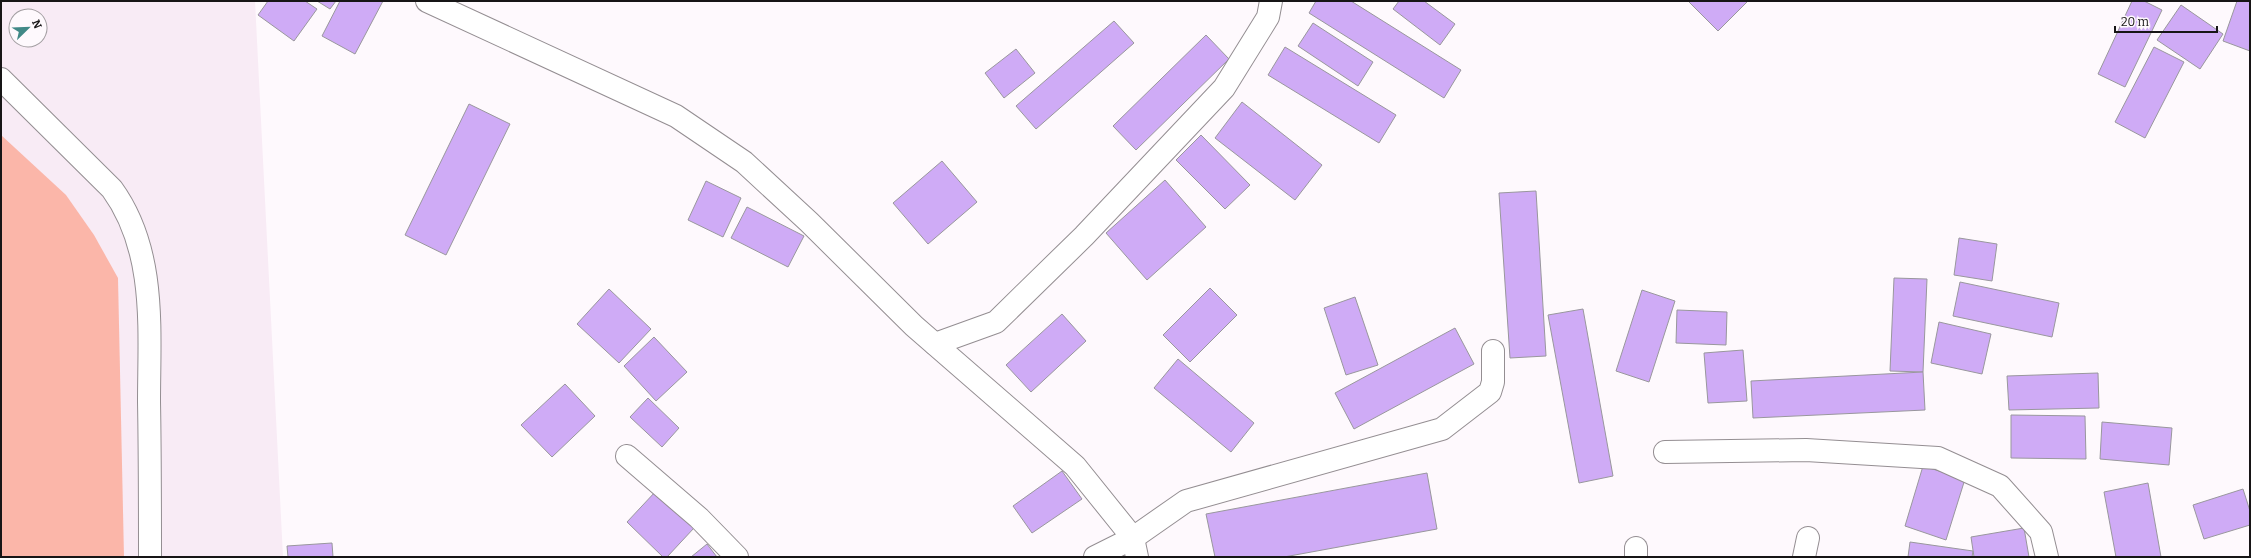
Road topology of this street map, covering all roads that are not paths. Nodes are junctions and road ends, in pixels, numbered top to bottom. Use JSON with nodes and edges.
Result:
{"nodes":[{"id":1,"x":427,"y":1,"type":"edge"},
{"id":2,"x":1271,"y":1,"type":"edge"},
{"id":3,"x":1,"y":79,"type":"edge"},
{"id":4,"x":935,"y":344,"type":"junction"},
{"id":5,"x":1493,"y":351,"type":"dead end"},
{"id":6,"x":1665,"y":452,"type":"dead end"},
{"id":7,"x":627,"y":456,"type":"dead end"},
{"id":8,"x":1135,"y":548,"type":"edge"},
{"id":9,"x":150,"y":557,"type":"edge"},
{"id":10,"x":737,"y":557,"type":"edge"},
{"id":11,"x":1095,"y":557,"type":"edge"},
{"id":12,"x":2047,"y":557,"type":"edge"}],
"edges":[{"from":1,"to":4,"type":"street"},
{"from":2,"to":4,"type":"street"},
{"from":3,"to":9,"type":"street"},
{"from":4,"to":8,"type":"street"},
{"from":5,"to":8,"type":"street"},
{"from":6,"to":12,"type":"street"},
{"from":7,"to":10,"type":"street"},
{"from":8,"to":11,"type":"street"}]}
